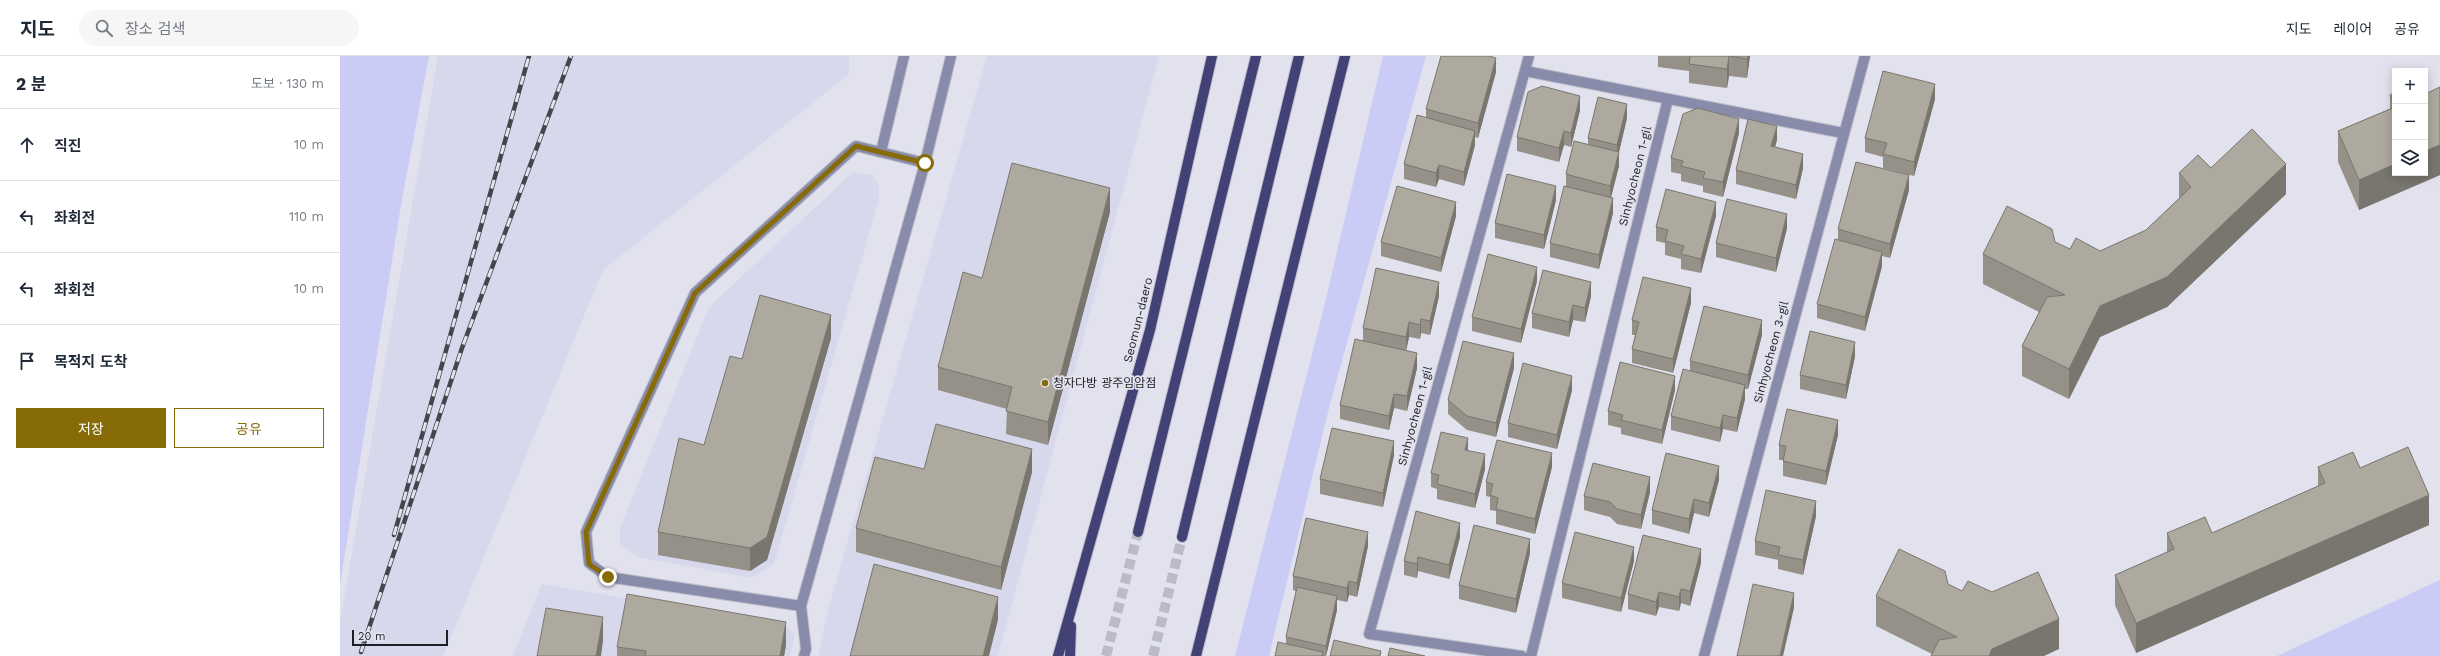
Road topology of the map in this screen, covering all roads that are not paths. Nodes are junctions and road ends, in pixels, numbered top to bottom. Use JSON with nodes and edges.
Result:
{"nodes":[{"id":1,"x":904,"y":56,"type":"edge"},
{"id":2,"x":951,"y":56,"type":"edge"},
{"id":3,"x":1212,"y":56,"type":"edge"},
{"id":4,"x":1256,"y":56,"type":"edge"},
{"id":5,"x":1299,"y":56,"type":"edge"},
{"id":6,"x":1345,"y":56,"type":"edge"},
{"id":7,"x":1529,"y":56,"type":"edge"},
{"id":8,"x":1865,"y":56,"type":"edge"},
{"id":9,"x":1525,"y":71,"type":"junction"},
{"id":10,"x":1668,"y":99,"type":"junction"},
{"id":11,"x":1843,"y":133,"type":"junction"},
{"id":12,"x":881,"y":152,"type":"junction"},
{"id":13,"x":925,"y":163,"type":"junction"},
{"id":14,"x":1138,"y":532,"type":"tunnel mouth"},
{"id":15,"x":1182,"y":537,"type":"tunnel mouth"},
{"id":16,"x":801,"y":606,"type":"junction"},
{"id":17,"x":1071,"y":610,"type":"junction"},
{"id":18,"x":804,"y":656,"type":"edge"},
{"id":19,"x":1058,"y":656,"type":"edge"},
{"id":20,"x":1070,"y":656,"type":"edge"},
{"id":21,"x":1196,"y":656,"type":"edge"},
{"id":22,"x":1522,"y":656,"type":"edge"},
{"id":23,"x":1531,"y":656,"type":"edge"},
{"id":24,"x":1704,"y":656,"type":"edge"}],
"edges":[{"from":1,"to":12,"type":"street"},
{"from":2,"to":13,"type":"street"},
{"from":3,"to":17,"type":"main road","name":"Seomun-daero"},
{"from":4,"to":14,"type":"main road"},
{"from":5,"to":15,"type":"main road"},
{"from":6,"to":21,"type":"main road"},
{"from":7,"to":9,"type":"street","name":"Sinhyocheon 1-gil"},
{"from":8,"to":11,"type":"street","name":"Sinhyocheon 3-gil"},
{"from":9,"to":10,"type":"street"},
{"from":9,"to":22,"type":"street","name":"Sinhyocheon 1-gil"},
{"from":10,"to":11,"type":"street"},
{"from":10,"to":23,"type":"street","name":"Sinhyocheon 1-gil"},
{"from":11,"to":24,"type":"street","name":"Sinhyocheon 3-gil"},
{"from":12,"to":13,"type":"street"},
{"from":12,"to":16,"type":"street"},
{"from":13,"to":16,"type":"street"},
{"from":16,"to":18,"type":"street"},
{"from":17,"to":19,"type":"main road","name":"Seomun-daero"},
{"from":17,"to":20,"type":"main road"}]}
